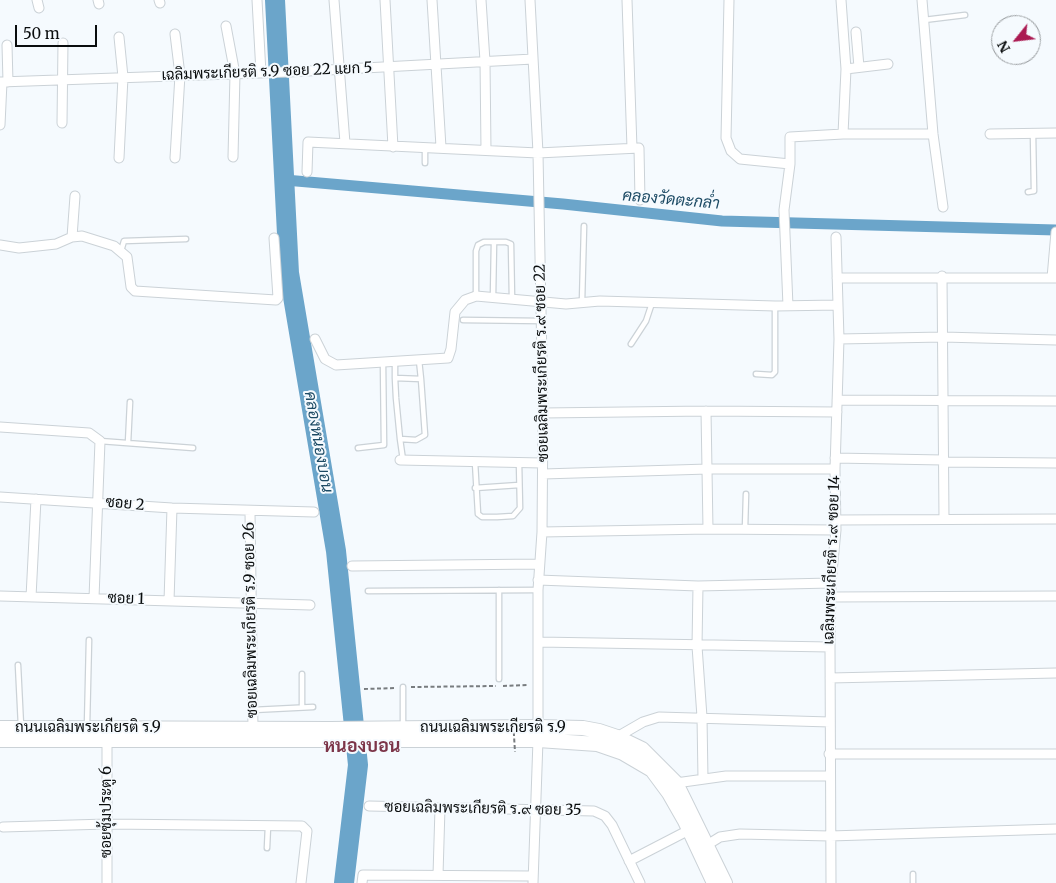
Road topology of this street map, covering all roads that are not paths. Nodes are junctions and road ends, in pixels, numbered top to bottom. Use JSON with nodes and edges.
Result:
{"nodes":[{"id":1,"x":257,"y":0,"type":"edge"},
{"id":2,"x":334,"y":0,"type":"edge"},
{"id":3,"x":385,"y":0,"type":"edge"},
{"id":4,"x":432,"y":0,"type":"edge"},
{"id":5,"x":481,"y":0,"type":"edge"},
{"id":6,"x":530,"y":0,"type":"edge"},
{"id":7,"x":627,"y":0,"type":"edge"},
{"id":8,"x":729,"y":0,"type":"edge"},
{"id":9,"x":841,"y":0,"type":"edge"},
{"id":10,"x":922,"y":0,"type":"edge"},
{"id":11,"x":965,"y":15,"type":"dead end"},
{"id":12,"x":924,"y":20,"type":"junction"},
{"id":13,"x":226,"y":26,"type":"dead end"},
{"id":14,"x":856,"y":32,"type":"dead end"},
{"id":15,"x":175,"y":34,"type":"dead end"},
{"id":16,"x":119,"y":37,"type":"dead end"},
{"id":17,"x":63,"y":43,"type":"dead end"},
{"id":18,"x":8,"y":45,"type":"dead end"},
{"id":19,"x":533,"y":59,"type":"junction"},
{"id":20,"x":485,"y":62,"type":"junction"},
{"id":21,"x":437,"y":64,"type":"junction"},
{"id":22,"x":888,"y":64,"type":"dead end"},
{"id":23,"x":389,"y":67,"type":"junction"},
{"id":24,"x":859,"y":67,"type":"junction"},
{"id":25,"x":340,"y":68,"type":"junction"},
{"id":26,"x":846,"y":69,"type":"junction"},
{"id":27,"x":264,"y":73,"type":"junction"},
{"id":28,"x":236,"y":74,"type":"junction"},
{"id":29,"x":180,"y":75,"type":"junction"},
{"id":30,"x":123,"y":77,"type":"junction"},
{"id":31,"x":64,"y":80,"type":"junction"},
{"id":32,"x":4,"y":82,"type":"edge"},
{"id":33,"x":62,"y":124,"type":"dead end"},
{"id":34,"x":0,"y":125,"type":"edge"},
{"id":35,"x":1056,"y":133,"type":"edge"},
{"id":36,"x":843,"y":134,"type":"junction"},
{"id":37,"x":933,"y":134,"type":"junction"},
{"id":38,"x":990,"y":134,"type":"dead end"},
{"id":39,"x":1033,"y":134,"type":"junction"},
{"id":40,"x":345,"y":143,"type":"junction"},
{"id":41,"x":393,"y":147,"type":"junction"},
{"id":42,"x":425,"y":147,"type":"junction"},
{"id":43,"x":441,"y":147,"type":"junction"},
{"id":44,"x":632,"y":148,"type":"junction"},
{"id":45,"x":486,"y":150,"type":"junction"},
{"id":46,"x":538,"y":153,"type":"junction"},
{"id":47,"x":233,"y":157,"type":"dead end"},
{"id":48,"x":119,"y":158,"type":"dead end"},
{"id":49,"x":175,"y":158,"type":"dead end"},
{"id":50,"x":425,"y":163,"type":"dead end"},
{"id":51,"x":790,"y":164,"type":"junction"},
{"id":52,"x":307,"y":172,"type":"dead end"},
{"id":53,"x":1028,"y":192,"type":"dead end"},
{"id":54,"x":75,"y":196,"type":"dead end"},
{"id":55,"x":640,"y":200,"type":"dead end"},
{"id":56,"x":943,"y":207,"type":"dead end"},
{"id":57,"x":584,"y":226,"type":"dead end"},
{"id":58,"x":1055,"y":236,"type":"edge"},
{"id":59,"x":72,"y":237,"type":"junction"},
{"id":60,"x":836,"y":237,"type":"dead end"},
{"id":61,"x":274,"y":238,"type":"dead end"},
{"id":62,"x":186,"y":239,"type":"dead end"},
{"id":63,"x":494,"y":242,"type":"junction"},
{"id":64,"x":0,"y":245,"type":"edge"},
{"id":65,"x":121,"y":251,"type":"junction"},
{"id":66,"x":942,"y":276,"type":"junction"},
{"id":67,"x":837,"y":278,"type":"junction"},
{"id":68,"x":1054,"y":278,"type":"edge"},
{"id":69,"x":476,"y":296,"type":"junction"},
{"id":70,"x":493,"y":298,"type":"junction"},
{"id":71,"x":512,"y":299,"type":"junction"},
{"id":72,"x":542,"y":302,"type":"junction"},
{"id":73,"x":582,"y":303,"type":"junction"},
{"id":74,"x":652,"y":303,"type":"junction"},
{"id":75,"x":838,"y":305,"type":"junction"},
{"id":76,"x":775,"y":306,"type":"junction"},
{"id":77,"x":788,"y":306,"type":"junction"},
{"id":78,"x":463,"y":320,"type":"dead end"},
{"id":79,"x":542,"y":321,"type":"junction"},
{"id":80,"x":943,"y":337,"type":"junction"},
{"id":81,"x":315,"y":339,"type":"dead end"},
{"id":82,"x":839,"y":339,"type":"junction"},
{"id":83,"x":1056,"y":340,"type":"edge"},
{"id":84,"x":631,"y":344,"type":"dead end"},
{"id":85,"x":395,"y":360,"type":"junction"},
{"id":86,"x":419,"y":360,"type":"junction"},
{"id":87,"x":383,"y":361,"type":"junction"},
{"id":88,"x":756,"y":374,"type":"dead end"},
{"id":89,"x":396,"y":378,"type":"junction"},
{"id":90,"x":421,"y":379,"type":"junction"},
{"id":91,"x":943,"y":399,"type":"junction"},
{"id":92,"x":837,"y":400,"type":"junction"},
{"id":93,"x":1056,"y":401,"type":"edge"},
{"id":94,"x":130,"y":402,"type":"dead end"},
{"id":95,"x":706,"y":411,"type":"junction"},
{"id":96,"x":837,"y":412,"type":"junction"},
{"id":97,"x":543,"y":413,"type":"junction"},
{"id":98,"x":0,"y":427,"type":"edge"},
{"id":99,"x":400,"y":439,"type":"junction"},
{"id":100,"x":100,"y":441,"type":"junction"},
{"id":101,"x":128,"y":443,"type":"junction"},
{"id":102,"x":193,"y":448,"type":"dead end"},
{"id":103,"x":358,"y":448,"type":"dead end"},
{"id":104,"x":835,"y":458,"type":"junction"},
{"id":105,"x":402,"y":460,"type":"joint"},
{"id":106,"x":476,"y":461,"type":"junction"},
{"id":107,"x":519,"y":461,"type":"junction"},
{"id":108,"x":943,"y":461,"type":"junction"},
{"id":109,"x":542,"y":462,"type":"junction"},
{"id":110,"x":1056,"y":463,"type":"edge"},
{"id":111,"x":708,"y":469,"type":"junction"},
{"id":112,"x":835,"y":469,"type":"junction"},
{"id":113,"x":543,"y":474,"type":"junction"},
{"id":114,"x":519,"y":485,"type":"junction"},
{"id":115,"x":475,"y":488,"type":"junction"},
{"id":116,"x":746,"y":494,"type":"dead end"},
{"id":117,"x":0,"y":497,"type":"edge"},
{"id":118,"x":36,"y":499,"type":"junction"},
{"id":119,"x":98,"y":502,"type":"junction"},
{"id":120,"x":172,"y":508,"type":"junction"},
{"id":121,"x":250,"y":512,"type":"junction"},
{"id":122,"x":314,"y":512,"type":"dead end"},
{"id":123,"x":1056,"y":518,"type":"edge"},
{"id":124,"x":944,"y":519,"type":"junction"},
{"id":125,"x":836,"y":525,"type":"junction"},
{"id":126,"x":708,"y":529,"type":"junction"},
{"id":127,"x":745,"y":529,"type":"junction"},
{"id":128,"x":542,"y":532,"type":"junction"},
{"id":129,"x":540,"y":564,"type":"junction"},
{"id":130,"x":352,"y":566,"type":"dead end"},
{"id":131,"x":831,"y":583,"type":"junction"},
{"id":132,"x":538,"y":585,"type":"junction"},
{"id":133,"x":698,"y":586,"type":"junction"},
{"id":134,"x":499,"y":590,"type":"junction"},
{"id":135,"x":368,"y":591,"type":"dead end"},
{"id":136,"x":0,"y":596,"type":"edge"},
{"id":137,"x":1056,"y":596,"type":"edge"},
{"id":138,"x":31,"y":597,"type":"junction"},
{"id":139,"x":831,"y":597,"type":"junction"},
{"id":140,"x":94,"y":598,"type":"junction"},
{"id":141,"x":170,"y":601,"type":"junction"},
{"id":142,"x":251,"y":604,"type":"junction"},
{"id":143,"x":310,"y":605,"type":"dead end"},
{"id":144,"x":89,"y":640,"type":"dead end"},
{"id":145,"x":538,"y":642,"type":"junction"},
{"id":146,"x":697,"y":646,"type":"junction"},
{"id":147,"x":830,"y":647,"type":"junction"},
{"id":148,"x":18,"y":665,"type":"dead end"},
{"id":149,"x":1056,"y":673,"type":"edge"},
{"id":150,"x":302,"y":674,"type":"dead end"},
{"id":151,"x":830,"y":678,"type":"junction"},
{"id":152,"x":500,"y":679,"type":"dead end"},
{"id":153,"x":403,"y":687,"type":"road end"},
{"id":154,"x":302,"y":707,"type":"junction"},
{"id":155,"x":312,"y":707,"type":"dead end"},
{"id":156,"x":253,"y":710,"type":"junction"},
{"id":157,"x":702,"y":717,"type":"junction"},
{"id":158,"x":830,"y":722,"type":"junction"},
{"id":159,"x":0,"y":728,"type":"edge"},
{"id":160,"x":21,"y":728,"type":"junction"},
{"id":161,"x":86,"y":728,"type":"junction"},
{"id":162,"x":403,"y":728,"type":"junction"},
{"id":163,"x":253,"y":729,"type":"junction"},
{"id":164,"x":365,"y":734,"type":"junction"},
{"id":165,"x":538,"y":734,"type":"junction"},
{"id":166,"x":617,"y":737,"type":"junction"},
{"id":167,"x":0,"y":740,"type":"edge"},
{"id":168,"x":106,"y":741,"type":"junction"},
{"id":169,"x":829,"y":754,"type":"junction"},
{"id":170,"x":1056,"y":754,"type":"edge"},
{"id":171,"x":830,"y":776,"type":"junction"},
{"id":172,"x":703,"y":779,"type":"junction"},
{"id":173,"x":676,"y":783,"type":"junction"},
{"id":174,"x":369,"y":806,"type":"dead end"},
{"id":175,"x":440,"y":808,"type":"junction"},
{"id":176,"x":536,"y":810,"type":"junction"},
{"id":177,"x":107,"y":824,"type":"junction"},
{"id":178,"x":268,"y":826,"type":"junction"},
{"id":179,"x":3,"y":827,"type":"dead end"},
{"id":180,"x":1056,"y":829,"type":"edge"},
{"id":181,"x":689,"y":830,"type":"junction"},
{"id":182,"x":830,"y":836,"type":"junction"},
{"id":183,"x":707,"y":845,"type":"junction"},
{"id":184,"x":267,"y":848,"type":"dead end"},
{"id":185,"x":629,"y":861,"type":"junction"},
{"id":186,"x":913,"y":874,"type":"dead end"},
{"id":187,"x":438,"y":875,"type":"junction"},
{"id":188,"x":533,"y":879,"type":"edge"},
{"id":189,"x":107,"y":883,"type":"edge"},
{"id":190,"x":301,"y":883,"type":"edge"},
{"id":191,"x":362,"y":883,"type":"edge"},
{"id":192,"x":640,"y":883,"type":"edge"},
{"id":193,"x":714,"y":883,"type":"edge"},
{"id":194,"x":725,"y":883,"type":"edge"},
{"id":195,"x":831,"y":883,"type":"edge"},
{"id":196,"x":913,"y":883,"type":"edge"}],
"edges":[{"from":1,"to":27,"type":"street"},
{"from":2,"to":25,"type":"street"},
{"from":3,"to":23,"type":"street"},
{"from":4,"to":21,"type":"street"},
{"from":5,"to":20,"type":"street"},
{"from":6,"to":19,"type":"street","name":"ซอยเฉลิมพระเกียรติ ร.๙ ซอย 22"},
{"from":7,"to":44,"type":"street"},
{"from":8,"to":51,"type":"street"},
{"from":9,"to":26,"type":"street"},
{"from":10,"to":12,"type":"street"},
{"from":11,"to":12,"type":"lane"},
{"from":12,"to":37,"type":"street"},
{"from":13,"to":28,"type":"street"},
{"from":14,"to":24,"type":"street"},
{"from":15,"to":29,"type":"street"},
{"from":16,"to":30,"type":"street"},
{"from":17,"to":31,"type":"street"},
{"from":18,"to":32,"type":"street"},
{"from":19,"to":20,"type":"street","name":"เฉลิมพระเกียรติ ร.9 ซอย 22 แยก 5"},
{"from":19,"to":46,"type":"street","name":"ซอยเฉลิมพระเกียรติ ร.๙ ซอย 22"},
{"from":20,"to":21,"type":"street","name":"เฉลิมพระเกียรติ ร.9 ซอย 22 แยก 5"},
{"from":20,"to":45,"type":"street"},
{"from":21,"to":23,"type":"street","name":"เฉลิมพระเกียรติ ร.9 ซอย 22 แยก 5"},
{"from":21,"to":43,"type":"street"},
{"from":22,"to":24,"type":"street"},
{"from":23,"to":25,"type":"street","name":"เฉลิมพระเกียรติ ร.9 ซอย 22 แยก 5"},
{"from":23,"to":41,"type":"street"},
{"from":24,"to":26,"type":"street"},
{"from":25,"to":27,"type":"street","name":"เฉลิมพระเกียรติ ร.9 ซอย 22 แยก 5"},
{"from":25,"to":40,"type":"street"},
{"from":26,"to":36,"type":"street"},
{"from":27,"to":28,"type":"street","name":"เฉลิมพระเกียรติ ร.9 ซอย 22 แยก 5"},
{"from":28,"to":29,"type":"street","name":"เฉลิมพระเกียรติ ร.9 ซอย 22 แยก 5"},
{"from":28,"to":47,"type":"street"},
{"from":29,"to":30,"type":"street","name":"เฉลิมพระเกียรติ ร.9 ซอย 22 แยก 5"},
{"from":29,"to":49,"type":"street"},
{"from":30,"to":31,"type":"street","name":"เฉลิมพระเกียรติ ร.9 ซอย 22 แยก 5"},
{"from":30,"to":48,"type":"street"},
{"from":31,"to":32,"type":"street","name":"เฉลิมพระเกียรติ ร.9 ซอย 22 แยก 5"},
{"from":31,"to":33,"type":"street"},
{"from":32,"to":34,"type":"street"},
{"from":35,"to":39,"type":"street"},
{"from":36,"to":37,"type":"street"},
{"from":36,"to":51,"type":"street"},
{"from":37,"to":56,"type":"street"},
{"from":38,"to":39,"type":"street"},
{"from":39,"to":53,"type":"lane"},
{"from":40,"to":41,"type":"street"},
{"from":40,"to":52,"type":"street"},
{"from":41,"to":42,"type":"street"},
{"from":42,"to":43,"type":"street"},
{"from":42,"to":50,"type":"lane"},
{"from":43,"to":45,"type":"street"},
{"from":44,"to":46,"type":"street"},
{"from":44,"to":55,"type":"street"},
{"from":45,"to":46,"type":"street"},
{"from":46,"to":72,"type":"street","name":"ซอยเฉลิมพระเกียรติ ร.๙ ซอย 22"},
{"from":51,"to":77,"type":"street"},
{"from":54,"to":59,"type":"street"},
{"from":57,"to":73,"type":"lane"},
{"from":58,"to":68,"type":"street"},
{"from":59,"to":64,"type":"street"},
{"from":59,"to":65,"type":"street"},
{"from":60,"to":67,"type":"street","name":"เฉลิมพระเกียรติ ร.๙ ซอย 14"},
{"from":61,"to":65,"type":"street"},
{"from":62,"to":65,"type":"lane"},
{"from":63,"to":69,"type":"lane"},
{"from":63,"to":70,"type":"lane"},
{"from":63,"to":71,"type":"lane"},
{"from":66,"to":67,"type":"street"},
{"from":66,"to":68,"type":"street"},
{"from":66,"to":80,"type":"street"},
{"from":67,"to":75,"type":"street","name":"เฉลิมพระเกียรติ ร.๙ ซอย 14"},
{"from":69,"to":70,"type":"street"},
{"from":69,"to":86,"type":"street"},
{"from":70,"to":71,"type":"street"},
{"from":71,"to":72,"type":"street"},
{"from":72,"to":73,"type":"street"},
{"from":72,"to":79,"type":"street","name":"ซอยเฉลิมพระเกียรติ ร.๙ ซอย 22"},
{"from":73,"to":74,"type":"street"},
{"from":74,"to":76,"type":"street"},
{"from":74,"to":84,"type":"lane"},
{"from":75,"to":77,"type":"street"},
{"from":75,"to":82,"type":"street","name":"เฉลิมพระเกียรติ ร.๙ ซอย 14"},
{"from":76,"to":77,"type":"street"},
{"from":76,"to":88,"type":"lane"},
{"from":78,"to":79,"type":"lane"},
{"from":79,"to":97,"type":"street","name":"ซอยเฉลิมพระเกียรติ ร.๙ ซอย 22"},
{"from":80,"to":82,"type":"street"},
{"from":80,"to":83,"type":"street"},
{"from":80,"to":91,"type":"street"},
{"from":81,"to":87,"type":"street"},
{"from":82,"to":92,"type":"street","name":"เฉลิมพระเกียรติ ร.๙ ซอย 14"},
{"from":85,"to":86,"type":"street"},
{"from":85,"to":87,"type":"street"},
{"from":85,"to":89,"type":"lane"},
{"from":86,"to":90,"type":"lane"},
{"from":87,"to":103,"type":"lane"},
{"from":89,"to":90,"type":"lane"},
{"from":89,"to":99,"type":"lane"},
{"from":90,"to":99,"type":"lane"},
{"from":91,"to":92,"type":"street"},
{"from":91,"to":93,"type":"street"},
{"from":91,"to":108,"type":"street"},
{"from":92,"to":96,"type":"street","name":"เฉลิมพระเกียรติ ร.๙ ซอย 14"},
{"from":94,"to":101,"type":"lane"},
{"from":95,"to":96,"type":"street"},
{"from":95,"to":97,"type":"street"},
{"from":95,"to":111,"type":"street"},
{"from":96,"to":104,"type":"street","name":"เฉลิมพระเกียรติ ร.๙ ซอย 14"},
{"from":97,"to":109,"type":"street","name":"ซอยเฉลิมพระเกียรติ ร.๙ ซอย 22"},
{"from":98,"to":100,"type":"street"},
{"from":99,"to":105,"type":"lane"},
{"from":100,"to":101,"type":"lane"},
{"from":100,"to":119,"type":"street"},
{"from":101,"to":102,"type":"lane"},
{"from":104,"to":108,"type":"street"},
{"from":104,"to":112,"type":"street","name":"เฉลิมพระเกียรติ ร.๙ ซอย 14"},
{"from":105,"to":106,"type":"street"},
{"from":106,"to":107,"type":"street"},
{"from":106,"to":115,"type":"lane"},
{"from":107,"to":109,"type":"street"},
{"from":107,"to":114,"type":"lane"},
{"from":108,"to":110,"type":"street"},
{"from":108,"to":124,"type":"street"},
{"from":109,"to":113,"type":"street","name":"ซอยเฉลิมพระเกียรติ ร.๙ ซอย 22"},
{"from":111,"to":112,"type":"street"},
{"from":111,"to":113,"type":"street"},
{"from":111,"to":126,"type":"street"},
{"from":112,"to":125,"type":"street","name":"เฉลิมพระเกียรติ ร.๙ ซอย 14"},
{"from":113,"to":128,"type":"street","name":"ซอยเฉลิมพระเกียรติ ร.๙ ซอย 22"},
{"from":114,"to":115,"type":"lane"},
{"from":114,"to":115,"type":"lane"},
{"from":116,"to":127,"type":"lane"},
{"from":117,"to":118,"type":"street","name":"ซอย 2"},
{"from":118,"to":119,"type":"street","name":"ซอย 2"},
{"from":118,"to":138,"type":"street"},
{"from":119,"to":120,"type":"street","name":"ซอย 2"},
{"from":119,"to":140,"type":"street"},
{"from":120,"to":121,"type":"street","name":"ซอย 2"},
{"from":120,"to":141,"type":"street"},
{"from":121,"to":122,"type":"street","name":"ซอย 2"},
{"from":121,"to":142,"type":"street","name":"ซอยเฉลิมพระเกียรติ ร.9 ซอย 26"},
{"from":123,"to":124,"type":"street"},
{"from":124,"to":125,"type":"street"},
{"from":125,"to":127,"type":"street"},
{"from":125,"to":131,"type":"street","name":"เฉลิมพระเกียรติ ร.๙ ซอย 14"},
{"from":126,"to":127,"type":"street"},
{"from":126,"to":128,"type":"street"},
{"from":128,"to":129,"type":"street","name":"ซอยเฉลิมพระเกียรติ ร.๙ ซอย 22"},
{"from":129,"to":130,"type":"street"},
{"from":129,"to":132,"type":"street","name":"ซอยเฉลิมพระเกียรติ ร.๙ ซอย 22"},
{"from":131,"to":133,"type":"street"},
{"from":131,"to":139,"type":"street","name":"เฉลิมพระเกียรติ ร.๙ ซอย 14"},
{"from":132,"to":133,"type":"street"},
{"from":132,"to":134,"type":"lane"},
{"from":132,"to":145,"type":"street","name":"ซอยเฉลิมพระเกียรติ ร.๙ ซอย 22"},
{"from":133,"to":146,"type":"street"},
{"from":134,"to":135,"type":"lane"},
{"from":134,"to":152,"type":"lane"},
{"from":136,"to":138,"type":"street","name":"ซอย 1"},
{"from":137,"to":139,"type":"street"},
{"from":138,"to":140,"type":"street","name":"ซอย 1"},
{"from":139,"to":147,"type":"street","name":"เฉลิมพระเกียรติ ร.๙ ซอย 14"},
{"from":140,"to":141,"type":"street","name":"ซอย 1"},
{"from":141,"to":142,"type":"street","name":"ซอย 1"},
{"from":142,"to":143,"type":"street","name":"ซอย 1"},
{"from":142,"to":156,"type":"street","name":"ซอยเฉลิมพระเกียรติ ร.9 ซอย 26"},
{"from":144,"to":161,"type":"lane"},
{"from":145,"to":146,"type":"street"},
{"from":145,"to":165,"type":"street","name":"ซอยเฉลิมพระเกียรติ ร.๙ ซอย 22"},
{"from":146,"to":147,"type":"street"},
{"from":146,"to":157,"type":"street"},
{"from":147,"to":151,"type":"street","name":"เฉลิมพระเกียรติ ร.๙ ซอย 14"},
{"from":148,"to":160,"type":"lane"},
{"from":149,"to":151,"type":"street"},
{"from":150,"to":154,"type":"lane"},
{"from":151,"to":158,"type":"street","name":"เฉลิมพระเกียรติ ร.๙ ซอย 14"},
{"from":153,"to":162,"type":"lane"},
{"from":154,"to":155,"type":"lane"},
{"from":154,"to":156,"type":"lane"},
{"from":156,"to":163,"type":"street","name":"ซอยเฉลิมพระเกียรติ ร.9 ซอย 26"},
{"from":157,"to":158,"type":"street"},
{"from":157,"to":166,"type":"street"},
{"from":157,"to":172,"type":"street"},
{"from":158,"to":169,"type":"street","name":"เฉลิมพระเกียรติ ร.๙ ซอย 14"},
{"from":159,"to":160,"type":"main road","name":"ถนนเฉลิมพระเกียรติ ร.9"},
{"from":160,"to":161,"type":"main road","name":"ถนนเฉลิมพระเกียรติ ร.9"},
{"from":161,"to":163,"type":"main road","name":"ถนนเฉลิมพระเกียรติ ร.9"},
{"from":162,"to":164,"type":"main road","name":"ถนนเฉลิมพระเกียรติ ร.9"},
{"from":162,"to":165,"type":"main road","name":"ถนนเฉลิมพระเกียรติ ร.9"},
{"from":163,"to":164,"type":"main road","name":"ถนนเฉลิมพระเกียรติ ร.9"},
{"from":164,"to":165,"type":"main road","name":"ถนนเฉลิมพระเกียรติ ร.9"},
{"from":164,"to":168,"type":"main road","name":"ถนนเฉลิมพระเกียรติ ร.9"},
{"from":165,"to":166,"type":"main road","name":"ถนนเฉลิมพระเกียรติ ร.9"},
{"from":165,"to":176,"type":"street","name":"ซอยเฉลิมพระเกียรติ ร.๙ ซอย 22"},
{"from":165,"to":181,"type":"main road","name":"ถนนเฉลิมพระเกียรติ ร.9"},
{"from":166,"to":173,"type":"main road","name":"ถนนเฉลิมพระเกียรติ ร.9"},
{"from":167,"to":168,"type":"main road","name":"ถนนเฉลิมพระเกียรติ ร.9"},
{"from":168,"to":177,"type":"street","name":"ซอยซุ้มประตู 6"},
{"from":169,"to":170,"type":"street"},
{"from":169,"to":171,"type":"street","name":"เฉลิมพระเกียรติ ร.๙ ซอย 14"},
{"from":171,"to":172,"type":"street"},
{"from":171,"to":182,"type":"street","name":"เฉลิมพระเกียรติ ร.๙ ซอย 14"},
{"from":172,"to":173,"type":"street"},
{"from":173,"to":183,"type":"main road","name":"ถนนเฉลิมพระเกียรติ ร.9"},
{"from":174,"to":175,"type":"street","name":"ซอยเฉลิมพระเกียรติ ร.๙ ซอย 35"},
{"from":175,"to":176,"type":"street","name":"ซอยเฉลิมพระเกียรติ ร.๙ ซอย 35"},
{"from":175,"to":187,"type":"street"},
{"from":176,"to":185,"type":"street","name":"ซอยเฉลิมพระเกียรติ ร.๙ ซอย 35"},
{"from":176,"to":188,"type":"street","name":"ซอยเฉลิมพระเกียรติ ร.๙ ซอย 22"},
{"from":177,"to":178,"type":"street"},
{"from":177,"to":179,"type":"street"},
{"from":177,"to":189,"type":"street","name":"ซอยซุ้มประตู 6"},
{"from":178,"to":184,"type":"lane"},
{"from":178,"to":190,"type":"street"},
{"from":180,"to":182,"type":"street"},
{"from":181,"to":185,"type":"street"},
{"from":181,"to":193,"type":"main road","name":"ถนนเฉลิมพระเกียรติ ร.9"},
{"from":182,"to":183,"type":"street"},
{"from":182,"to":195,"type":"street","name":"เฉลิมพระเกียรติ ร.๙ ซอย 14"},
{"from":183,"to":194,"type":"main road","name":"ถนนเฉลิมพระเกียรติ ร.9"},
{"from":185,"to":192,"type":"street","name":"ซอยเฉลิมพระเกียรติ ร.๙ ซอย 35"},
{"from":186,"to":196,"type":"lane"},
{"from":187,"to":188,"type":"street"},
{"from":187,"to":191,"type":"street"}]}
